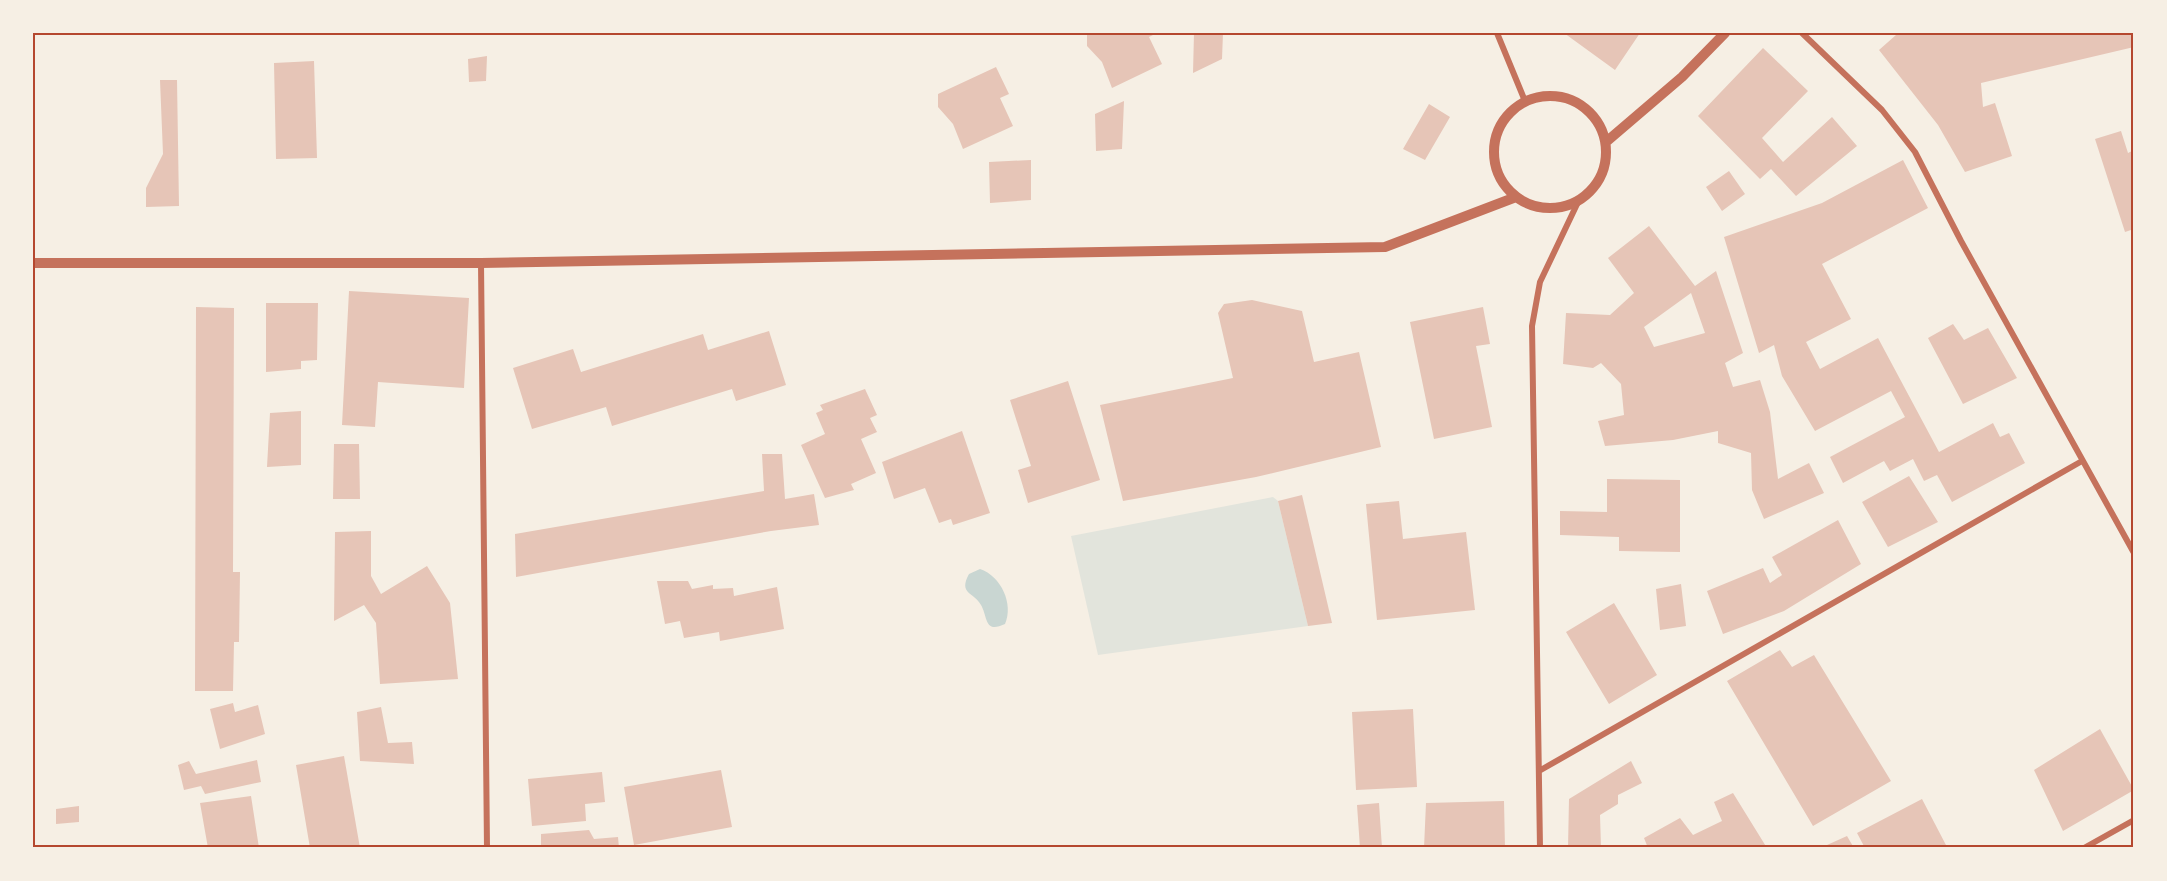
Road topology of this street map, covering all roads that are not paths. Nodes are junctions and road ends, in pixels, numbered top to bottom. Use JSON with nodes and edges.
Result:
{"nodes":[{"id":1,"x":1497,"y":33,"type":"edge"},
{"id":2,"x":1725,"y":33,"type":"edge"},
{"id":3,"x":1803,"y":33,"type":"edge"},
{"id":4,"x":1525,"y":101,"type":"junction"},
{"id":5,"x":1606,"y":142,"type":"junction"},
{"id":6,"x":1516,"y":197,"type":"junction"},
{"id":7,"x":1579,"y":200,"type":"junction"},
{"id":8,"x":481,"y":263,"type":"junction"},
{"id":9,"x":33,"y":264,"type":"edge"},
{"id":10,"x":2082,"y":461,"type":"junction"},
{"id":11,"x":2134,"y":553,"type":"edge"},
{"id":12,"x":1539,"y":771,"type":"junction"},
{"id":13,"x":2134,"y":820,"type":"edge"},
{"id":14,"x":487,"y":848,"type":"edge"},
{"id":15,"x":1540,"y":848,"type":"edge"},
{"id":16,"x":2084,"y":848,"type":"edge"}],
"edges":[{"from":1,"to":4,"type":"street"},
{"from":2,"to":5,"type":"street"},
{"from":3,"to":10,"type":"street"},
{"from":4,"to":5,"type":"street"},
{"from":4,"to":6,"type":"street"},
{"from":5,"to":7,"type":"street"},
{"from":6,"to":7,"type":"street"},
{"from":6,"to":8,"type":"street"},
{"from":7,"to":12,"type":"street"},
{"from":8,"to":9,"type":"street"},
{"from":8,"to":14,"type":"street"},
{"from":10,"to":11,"type":"street"},
{"from":10,"to":12,"type":"street"},
{"from":12,"to":15,"type":"street"},
{"from":13,"to":16,"type":"street"}]}
